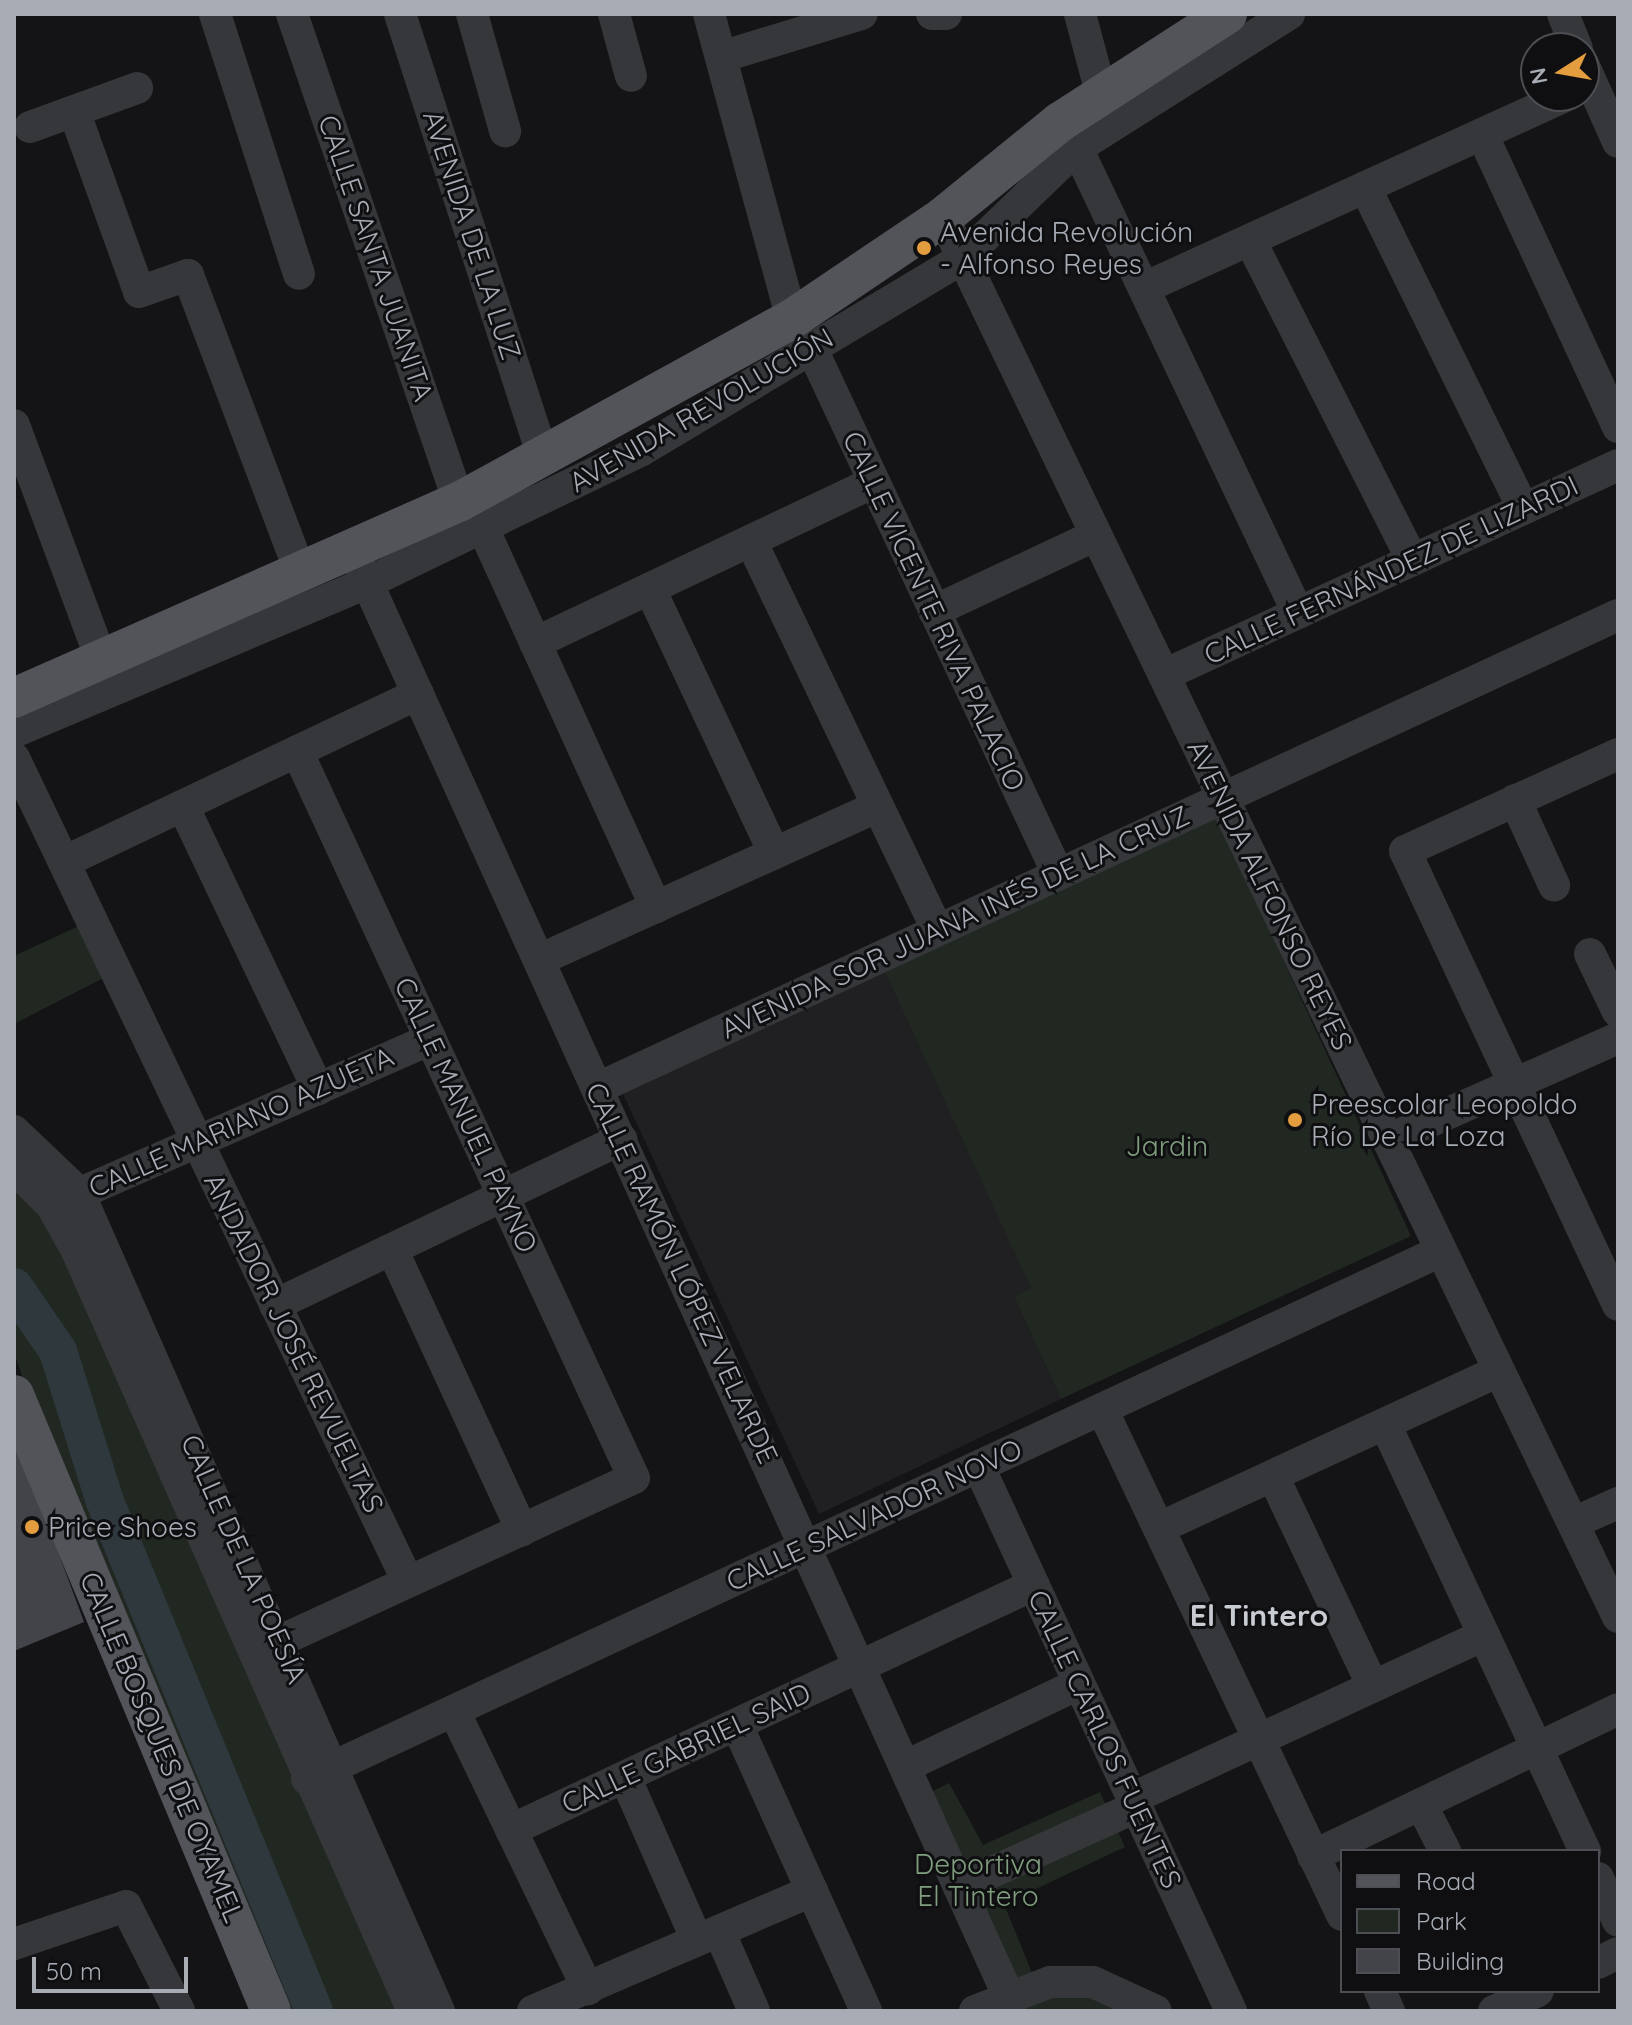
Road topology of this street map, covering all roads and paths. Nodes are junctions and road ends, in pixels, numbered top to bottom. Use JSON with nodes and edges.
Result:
{"nodes":[{"id":1,"x":215,"y":14,"type":"edge"},
{"id":2,"x":292,"y":14,"type":"edge"},
{"id":3,"x":400,"y":14,"type":"edge"},
{"id":4,"x":472,"y":14,"type":"edge"},
{"id":5,"x":614,"y":14,"type":"edge"},
{"id":6,"x":709,"y":14,"type":"edge"},
{"id":7,"x":862,"y":14,"type":"edge"},
{"id":8,"x":932,"y":14,"type":"edge"},
{"id":9,"x":946,"y":14,"type":"edge"},
{"id":10,"x":1080,"y":14,"type":"edge"},
{"id":11,"x":1227,"y":14,"type":"edge"},
{"id":12,"x":1289,"y":14,"type":"edge"},
{"id":13,"x":721,"y":57,"type":"junction"},
{"id":14,"x":631,"y":76,"type":"dead end"},
{"id":15,"x":137,"y":88,"type":"dead end"},
{"id":16,"x":1102,"y":96,"type":"junction"},
{"id":17,"x":74,"y":111,"type":"junction"},
{"id":18,"x":1525,"y":112,"type":"edge"},
{"id":19,"x":1599,"y":112,"type":"edge"},
{"id":20,"x":30,"y":127,"type":"dead end"},
{"id":21,"x":505,"y":131,"type":"dead end"},
{"id":22,"x":1482,"y":134,"type":"junction"},
{"id":23,"x":1618,"y":142,"type":"edge"},
{"id":24,"x":1077,"y":148,"type":"junction"},
{"id":25,"x":1365,"y":187,"type":"junction"},
{"id":26,"x":943,"y":217,"type":"junction"},
{"id":27,"x":1250,"y":240,"type":"junction"},
{"id":28,"x":963,"y":258,"type":"junction"},
{"id":29,"x":299,"y":274,"type":"dead end"},
{"id":30,"x":1144,"y":288,"type":"junction"},
{"id":31,"x":801,"y":333,"type":"junction"},
{"id":32,"x":14,"y":425,"type":"edge"},
{"id":33,"x":1618,"y":427,"type":"edge"},
{"id":34,"x":543,"y":456,"type":"junction"},
{"id":35,"x":1618,"y":465,"type":"edge"},
{"id":36,"x":874,"y":482,"type":"junction"},
{"id":37,"x":1523,"y":508,"type":"junction"},
{"id":38,"x":471,"y":515,"type":"junction"},
{"id":39,"x":1096,"y":535,"type":"junction"},
{"id":40,"x":751,"y":541,"type":"junction"},
{"id":41,"x":1412,"y":560,"type":"junction"},
{"id":42,"x":360,"y":567,"type":"junction"},
{"id":43,"x":301,"y":574,"type":"junction"},
{"id":44,"x":650,"y":589,"type":"junction"},
{"id":45,"x":934,"y":611,"type":"junction"},
{"id":46,"x":1298,"y":613,"type":"junction"},
{"id":47,"x":1618,"y":615,"type":"edge"},
{"id":48,"x":535,"y":643,"type":"junction"},
{"id":49,"x":102,"y":661,"type":"junction"},
{"id":50,"x":1164,"y":675,"type":"junction"},
{"id":51,"x":418,"y":694,"type":"junction"},
{"id":52,"x":14,"y":698,"type":"edge"},
{"id":53,"x":14,"y":732,"type":"edge"},
{"id":54,"x":297,"y":751,"type":"junction"},
{"id":55,"x":1618,"y":754,"type":"edge"},
{"id":56,"x":14,"y":758,"type":"edge"},
{"id":57,"x":1223,"y":798,"type":"junction"},
{"id":58,"x":1515,"y":800,"type":"junction"},
{"id":59,"x":183,"y":806,"type":"junction"},
{"id":60,"x":878,"y":806,"type":"junction"},
{"id":61,"x":774,"y":853,"type":"junction"},
{"id":62,"x":64,"y":862,"type":"junction"},
{"id":63,"x":1058,"y":874,"type":"junction"},
{"id":64,"x":1554,"y":885,"type":"dead end"},
{"id":65,"x":656,"y":907,"type":"junction"},
{"id":66,"x":937,"y":930,"type":"junction"},
{"id":67,"x":1590,"y":954,"type":"dead end"},
{"id":68,"x":539,"y":960,"type":"junction"},
{"id":69,"x":1618,"y":1012,"type":"edge"},
{"id":70,"x":1618,"y":1038,"type":"edge"},
{"id":71,"x":431,"y":1039,"type":"junction"},
{"id":72,"x":1514,"y":1084,"type":"junction"},
{"id":73,"x":598,"y":1088,"type":"junction"},
{"id":74,"x":318,"y":1089,"type":"junction"},
{"id":75,"x":14,"y":1131,"type":"edge"},
{"id":76,"x":621,"y":1139,"type":"junction"},
{"id":77,"x":1388,"y":1140,"type":"junction"},
{"id":78,"x":197,"y":1142,"type":"junction"},
{"id":79,"x":14,"y":1168,"type":"edge"},
{"id":80,"x":503,"y":1195,"type":"junction"},
{"id":81,"x":66,"y":1200,"type":"junction"},
{"id":82,"x":1606,"y":1248,"type":"edge"},
{"id":83,"x":392,"y":1249,"type":"junction"},
{"id":84,"x":1441,"y":1251,"type":"junction"},
{"id":85,"x":275,"y":1305,"type":"junction"},
{"id":86,"x":1618,"y":1305,"type":"edge"},
{"id":87,"x":1499,"y":1371,"type":"junction"},
{"id":88,"x":14,"y":1395,"type":"edge"},
{"id":89,"x":1102,"y":1409,"type":"junction"},
{"id":90,"x":1385,"y":1424,"type":"junction"},
{"id":91,"x":979,"y":1467,"type":"junction"},
{"id":92,"x":1273,"y":1476,"type":"junction"},
{"id":93,"x":1618,"y":1503,"type":"edge"},
{"id":94,"x":1573,"y":1523,"type":"junction"},
{"id":95,"x":1159,"y":1528,"type":"junction"},
{"id":96,"x":522,"y":1530,"type":"junction"},
{"id":97,"x":807,"y":1547,"type":"junction"},
{"id":98,"x":408,"y":1582,"type":"junction"},
{"id":99,"x":1033,"y":1585,"type":"junction"},
{"id":100,"x":1618,"y":1617,"type":"edge"},
{"id":101,"x":1484,"y":1635,"type":"junction"},
{"id":102,"x":282,"y":1640,"type":"junction"},
{"id":103,"x":861,"y":1666,"type":"junction"},
{"id":104,"x":1079,"y":1684,"type":"junction"},
{"id":105,"x":1373,"y":1687,"type":"junction"},
{"id":106,"x":1618,"y":1709,"type":"edge"},
{"id":107,"x":454,"y":1711,"type":"junction"},
{"id":108,"x":737,"y":1725,"type":"junction"},
{"id":109,"x":1257,"y":1741,"type":"junction"},
{"id":110,"x":1537,"y":1748,"type":"junction"},
{"id":111,"x":906,"y":1766,"type":"junction"},
{"id":112,"x":321,"y":1773,"type":"junction"},
{"id":113,"x":625,"y":1777,"type":"junction"},
{"id":114,"x":1134,"y":1803,"type":"junction"},
{"id":115,"x":1421,"y":1804,"type":"junction"},
{"id":116,"x":511,"y":1830,"type":"junction"},
{"id":117,"x":1444,"y":1849,"type":"edge"},
{"id":118,"x":1584,"y":1849,"type":"edge"},
{"id":119,"x":1313,"y":1856,"type":"junction"},
{"id":120,"x":1600,"y":1882,"type":"edge"},
{"id":121,"x":959,"y":1887,"type":"junction"},
{"id":122,"x":812,"y":1891,"type":"junction"},
{"id":123,"x":1340,"y":1911,"type":"edge"},
{"id":124,"x":1618,"y":1921,"type":"edge"},
{"id":125,"x":708,"y":1935,"type":"junction"},
{"id":126,"x":14,"y":1944,"type":"edge"},
{"id":127,"x":1618,"y":1953,"type":"edge"},
{"id":128,"x":1600,"y":1962,"type":"edge"},
{"id":129,"x":588,"y":1989,"type":"junction"},
{"id":130,"x":1009,"y":1997,"type":"junction"},
{"id":131,"x":179,"y":2011,"type":"edge"},
{"id":132,"x":271,"y":2011,"type":"edge"},
{"id":133,"x":413,"y":2011,"type":"edge"},
{"id":134,"x":439,"y":2011,"type":"edge"},
{"id":135,"x":533,"y":2011,"type":"edge"},
{"id":136,"x":754,"y":2011,"type":"edge"},
{"id":137,"x":866,"y":2011,"type":"edge"},
{"id":138,"x":975,"y":2011,"type":"edge"},
{"id":139,"x":1156,"y":2011,"type":"edge"},
{"id":140,"x":1231,"y":2011,"type":"edge"}],
"edges":[{"from":1,"to":29,"type":"street"},
{"from":2,"to":38,"type":"street","name":"CALLE SANTA JUANITA"},
{"from":3,"to":34,"type":"street","name":"AVENIDA DE LA LUZ"},
{"from":4,"to":21,"type":"street"},
{"from":5,"to":14,"type":"street"},
{"from":6,"to":13,"type":"street","name":"CALLE VICENTE RIVA PALACIO"},
{"from":7,"to":13,"type":"street"},
{"from":8,"to":9,"type":"street"},
{"from":10,"to":16,"type":"street"},
{"from":11,"to":16,"type":"main road","name":"AVENIDA REVOLUCIÓN"},
{"from":12,"to":24,"type":"street","name":"AVENIDA REVOLUCIÓN"},
{"from":13,"to":31,"type":"street","name":"CALLE VICENTE RIVA PALACIO"},
{"from":15,"to":17,"type":"street"},
{"from":16,"to":26,"type":"main road","name":"AVENIDA REVOLUCIÓN"},
{"from":17,"to":20,"type":"street"},
{"from":17,"to":43,"type":"street"},
{"from":18,"to":22,"type":"street"},
{"from":19,"to":23,"type":"street"},
{"from":22,"to":25,"type":"street"},
{"from":22,"to":33,"type":"street"},
{"from":24,"to":28,"type":"street","name":"AVENIDA REVOLUCIÓN"},
{"from":24,"to":30,"type":"street"},
{"from":25,"to":27,"type":"street"},
{"from":25,"to":37,"type":"street"},
{"from":26,"to":28,"type":"street","name":"AVENIDA ALFONSO REYES"},
{"from":26,"to":31,"type":"main road","name":"AVENIDA REVOLUCIÓN"},
{"from":27,"to":30,"type":"street"},
{"from":27,"to":41,"type":"street"},
{"from":28,"to":31,"type":"street","name":"AVENIDA REVOLUCIÓN"},
{"from":28,"to":39,"type":"street","name":"AVENIDA ALFONSO REYES"},
{"from":30,"to":46,"type":"street"},
{"from":31,"to":34,"type":"main road","name":"AVENIDA REVOLUCIÓN"},
{"from":31,"to":36,"type":"street","name":"CALLE VICENTE RIVA PALACIO"},
{"from":31,"to":38,"type":"street","name":"AVENIDA REVOLUCIÓN"},
{"from":32,"to":49,"type":"street"},
{"from":34,"to":38,"type":"main road","name":"AVENIDA REVOLUCIÓN"},
{"from":35,"to":37,"type":"street","name":"CALLE FERNÁNDEZ DE LIZARDI"},
{"from":36,"to":40,"type":"street"},
{"from":36,"to":45,"type":"street","name":"CALLE VICENTE RIVA PALACIO"},
{"from":37,"to":41,"type":"street","name":"CALLE FERNÁNDEZ DE LIZARDI"},
{"from":38,"to":42,"type":"main road","name":"AVENIDA REVOLUCIÓN"},
{"from":38,"to":48,"type":"street","name":"CALLE SANTA JUANITA"},
{"from":39,"to":45,"type":"street"},
{"from":39,"to":50,"type":"street","name":"AVENIDA ALFONSO REYES"},
{"from":40,"to":44,"type":"street"},
{"from":40,"to":60,"type":"street"},
{"from":41,"to":46,"type":"street","name":"CALLE FERNÁNDEZ DE LIZARDI"},
{"from":42,"to":43,"type":"main road","name":"AVENIDA REVOLUCIÓN"},
{"from":42,"to":51,"type":"street","name":"CALLE RAMÓN LÓPEZ VELARDE"},
{"from":42,"to":53,"type":"street","name":"AVENIDA REVOLUCIÓN"},
{"from":43,"to":49,"type":"main road","name":"AVENIDA REVOLUCIÓN"},
{"from":44,"to":48,"type":"street"},
{"from":44,"to":61,"type":"street"},
{"from":45,"to":63,"type":"street","name":"CALLE VICENTE RIVA PALACIO"},
{"from":46,"to":50,"type":"street","name":"CALLE FERNÁNDEZ DE LIZARDI"},
{"from":47,"to":57,"type":"street","name":"AVENIDA SOR JUANA INÉS DE LA CRUZ"},
{"from":48,"to":65,"type":"street","name":"CALLE SANTA JUANITA"},
{"from":49,"to":52,"type":"main road","name":"AVENIDA REVOLUCIÓN"},
{"from":50,"to":57,"type":"street","name":"AVENIDA ALFONSO REYES"},
{"from":51,"to":54,"type":"street"},
{"from":51,"to":68,"type":"street","name":"CALLE RAMÓN LÓPEZ VELARDE"},
{"from":54,"to":59,"type":"street"},
{"from":54,"to":71,"type":"street","name":"CALLE MANUEL PAYNO"},
{"from":55,"to":58,"type":"street"},
{"from":56,"to":62,"type":"street","name":"ANDADOR JOSÉ REVUELTAS"},
{"from":57,"to":63,"type":"street","name":"AVENIDA SOR JUANA INÉS DE LA CRUZ"},
{"from":57,"to":77,"type":"street","name":"AVENIDA ALFONSO REYES"},
{"from":58,"to":64,"type":"street"},
{"from":58,"to":72,"type":"street"},
{"from":59,"to":62,"type":"street"},
{"from":59,"to":74,"type":"street"},
{"from":60,"to":61,"type":"street"},
{"from":60,"to":66,"type":"street"},
{"from":61,"to":65,"type":"street"},
{"from":62,"to":78,"type":"street","name":"ANDADOR JOSÉ REVUELTAS"},
{"from":63,"to":66,"type":"street","name":"AVENIDA SOR JUANA INÉS DE LA CRUZ"},
{"from":65,"to":68,"type":"street"},
{"from":66,"to":73,"type":"street","name":"AVENIDA SOR JUANA INÉS DE LA CRUZ"},
{"from":67,"to":69,"type":"street"},
{"from":68,"to":73,"type":"street","name":"CALLE RAMÓN LÓPEZ VELARDE"},
{"from":70,"to":72,"type":"street"},
{"from":71,"to":74,"type":"street","name":"CALLE MARIANO AZUETA"},
{"from":71,"to":80,"type":"street","name":"CALLE MANUEL PAYNO"},
{"from":72,"to":77,"type":"street"},
{"from":72,"to":82,"type":"street"},
{"from":73,"to":76,"type":"street","name":"CALLE RAMÓN LÓPEZ VELARDE"},
{"from":74,"to":78,"type":"street","name":"CALLE MARIANO AZUETA"},
{"from":75,"to":81,"type":"street","name":"CALLE DE LA POESÍA"},
{"from":76,"to":80,"type":"street"},
{"from":76,"to":97,"type":"street","name":"CALLE RAMÓN LÓPEZ VELARDE"},
{"from":77,"to":84,"type":"street","name":"AVENIDA ALFONSO REYES"},
{"from":78,"to":81,"type":"street","name":"CALLE MARIANO AZUETA"},
{"from":78,"to":85,"type":"street","name":"ANDADOR JOSÉ REVUELTAS"},
{"from":79,"to":81,"type":"street","name":"CALLE DE LA POESÍA"},
{"from":80,"to":83,"type":"street"},
{"from":80,"to":96,"type":"street","name":"CALLE MANUEL PAYNO"},
{"from":81,"to":102,"type":"street","name":"CALLE DE LA POESÍA"},
{"from":81,"to":112,"type":"street","name":"CALLE DE LA POESÍA"},
{"from":82,"to":86,"type":"street"},
{"from":83,"to":85,"type":"street"},
{"from":83,"to":96,"type":"street"},
{"from":84,"to":87,"type":"street","name":"AVENIDA ALFONSO REYES"},
{"from":84,"to":89,"type":"street","name":"CALLE SALVADOR NOVO"},
{"from":85,"to":98,"type":"street","name":"ANDADOR JOSÉ REVUELTAS"},
{"from":87,"to":90,"type":"street"},
{"from":87,"to":94,"type":"street","name":"AVENIDA ALFONSO REYES"},
{"from":88,"to":132,"type":"main road","name":"CALLE BOSQUES DE OYAMEL"},
{"from":89,"to":91,"type":"street","name":"CALLE SALVADOR NOVO"},
{"from":89,"to":95,"type":"street"},
{"from":90,"to":92,"type":"street"},
{"from":90,"to":101,"type":"street"},
{"from":91,"to":97,"type":"street","name":"CALLE SALVADOR NOVO"},
{"from":91,"to":99,"type":"street","name":"CALLE CARLOS FUENTES"},
{"from":92,"to":95,"type":"street"},
{"from":92,"to":105,"type":"street"},
{"from":93,"to":94,"type":"street"},
{"from":94,"to":100,"type":"street","name":"AVENIDA ALFONSO REYES"},
{"from":95,"to":109,"type":"street"},
{"from":96,"to":98,"type":"street"},
{"from":97,"to":103,"type":"street","name":"CALLE RAMÓN LÓPEZ VELARDE"},
{"from":97,"to":107,"type":"street","name":"CALLE SALVADOR NOVO"},
{"from":98,"to":102,"type":"street"},
{"from":99,"to":103,"type":"street","name":"CALLE GABRIEL SAID"},
{"from":99,"to":104,"type":"street","name":"CALLE CARLOS FUENTES"},
{"from":101,"to":105,"type":"street"},
{"from":101,"to":110,"type":"street"},
{"from":102,"to":112,"type":"street","name":"CALLE DE LA POESÍA"},
{"from":103,"to":108,"type":"street","name":"CALLE GABRIEL SAID"},
{"from":103,"to":111,"type":"street","name":"CALLE RAMÓN LÓPEZ VELARDE"},
{"from":104,"to":111,"type":"street"},
{"from":104,"to":114,"type":"street","name":"CALLE CARLOS FUENTES"},
{"from":105,"to":109,"type":"street"},
{"from":106,"to":110,"type":"street"},
{"from":107,"to":112,"type":"street","name":"CALLE SALVADOR NOVO"},
{"from":107,"to":116,"type":"street"},
{"from":108,"to":113,"type":"street","name":"CALLE GABRIEL SAID"},
{"from":108,"to":122,"type":"street"},
{"from":109,"to":114,"type":"street"},
{"from":109,"to":119,"type":"street"},
{"from":110,"to":115,"type":"street"},
{"from":110,"to":118,"type":"street"},
{"from":111,"to":121,"type":"street","name":"CALLE RAMÓN LÓPEZ VELARDE"},
{"from":112,"to":133,"type":"street","name":"CALLE DE LA POESÍA"},
{"from":112,"to":134,"type":"street","name":"CALLE DE LA POESÍA"},
{"from":113,"to":116,"type":"street","name":"CALLE GABRIEL SAID"},
{"from":113,"to":125,"type":"street"},
{"from":114,"to":121,"type":"street"},
{"from":114,"to":140,"type":"street","name":"CALLE CARLOS FUENTES"},
{"from":115,"to":117,"type":"street"},
{"from":115,"to":119,"type":"street"},
{"from":116,"to":129,"type":"street"},
{"from":119,"to":123,"type":"street"},
{"from":120,"to":124,"type":"street"},
{"from":121,"to":130,"type":"street","name":"CALLE RAMÓN LÓPEZ VELARDE"},
{"from":122,"to":125,"type":"street"},
{"from":122,"to":137,"type":"street"},
{"from":125,"to":129,"type":"street"},
{"from":125,"to":136,"type":"street"},
{"from":126,"to":131,"type":"street"},
{"from":127,"to":128,"type":"street"},
{"from":129,"to":135,"type":"street"},
{"from":130,"to":138,"type":"street"},
{"from":130,"to":139,"type":"street"}]}
